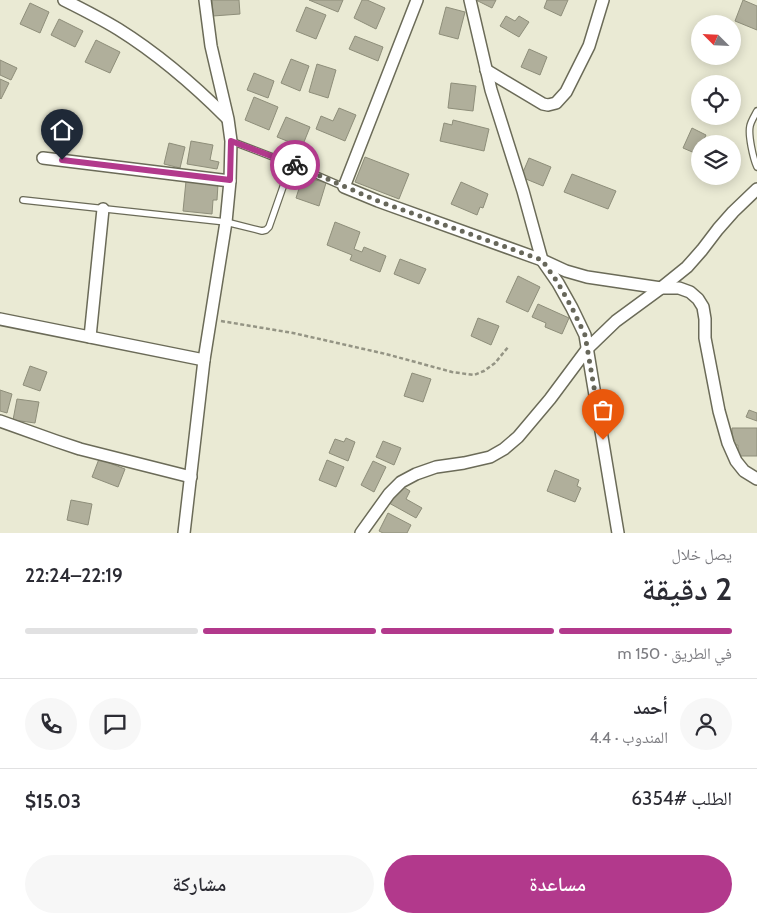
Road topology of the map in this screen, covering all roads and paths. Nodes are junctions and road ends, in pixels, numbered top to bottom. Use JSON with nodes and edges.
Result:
{"nodes":[{"id":1,"x":64,"y":0,"type":"edge"},
{"id":2,"x":205,"y":0,"type":"edge"},
{"id":3,"x":417,"y":0,"type":"edge"},
{"id":4,"x":470,"y":0,"type":"edge"},
{"id":5,"x":603,"y":0,"type":"edge"},
{"id":6,"x":486,"y":70,"type":"junction"},
{"id":7,"x":757,"y":111,"type":"edge"},
{"id":8,"x":228,"y":119,"type":"junction"},
{"id":9,"x":231,"y":141,"type":"junction"},
{"id":10,"x":43,"y":158,"type":"dead end"},
{"id":11,"x":291,"y":164,"type":"junction"},
{"id":12,"x":757,"y":166,"type":"edge"},
{"id":13,"x":230,"y":180,"type":"junction"},
{"id":14,"x":344,"y":186,"type":"junction"},
{"id":15,"x":757,"y":188,"type":"edge"},
{"id":16,"x":23,"y":200,"type":"dead end"},
{"id":17,"x":103,"y":209,"type":"junction"},
{"id":18,"x":226,"y":222,"type":"junction"},
{"id":19,"x":542,"y":260,"type":"junction"},
{"id":20,"x":661,"y":288,"type":"junction"},
{"id":21,"x":0,"y":319,"type":"edge"},
{"id":22,"x":210,"y":319,"type":"junction"},
{"id":23,"x":90,"y":337,"type":"junction"},
{"id":24,"x":509,"y":346,"type":"dead end"},
{"id":25,"x":588,"y":348,"type":"junction"},
{"id":26,"x":204,"y":360,"type":"junction"},
{"id":27,"x":0,"y":421,"type":"edge"},
{"id":28,"x":191,"y":477,"type":"junction"},
{"id":29,"x":757,"y":479,"type":"edge"},
{"id":30,"x":184,"y":533,"type":"edge"},
{"id":31,"x":361,"y":533,"type":"edge"},
{"id":32,"x":618,"y":533,"type":"edge"}],
"edges":[{"from":1,"to":8,"type":"street"},
{"from":2,"to":8,"type":"street"},
{"from":3,"to":14,"type":"street"},
{"from":4,"to":6,"type":"street"},
{"from":5,"to":6,"type":"street"},
{"from":6,"to":19,"type":"street"},
{"from":7,"to":12,"type":"lane"},
{"from":8,"to":9,"type":"street"},
{"from":9,"to":11,"type":"lane"},
{"from":9,"to":13,"type":"street"},
{"from":10,"to":13,"type":"street"},
{"from":11,"to":14,"type":"lane"},
{"from":11,"to":18,"type":"lane"},
{"from":13,"to":18,"type":"street"},
{"from":14,"to":19,"type":"street"},
{"from":15,"to":20,"type":"street"},
{"from":16,"to":17,"type":"lane"},
{"from":17,"to":18,"type":"lane"},
{"from":17,"to":23,"type":"street"},
{"from":18,"to":22,"type":"street"},
{"from":19,"to":20,"type":"street"},
{"from":19,"to":25,"type":"street"},
{"from":20,"to":25,"type":"street"},
{"from":20,"to":29,"type":"street"},
{"from":21,"to":23,"type":"street"},
{"from":22,"to":24,"type":"path"},
{"from":22,"to":26,"type":"street"},
{"from":23,"to":26,"type":"street"},
{"from":25,"to":31,"type":"street"},
{"from":25,"to":32,"type":"street"},
{"from":26,"to":28,"type":"street"},
{"from":27,"to":28,"type":"street"},
{"from":28,"to":30,"type":"street"}]}
